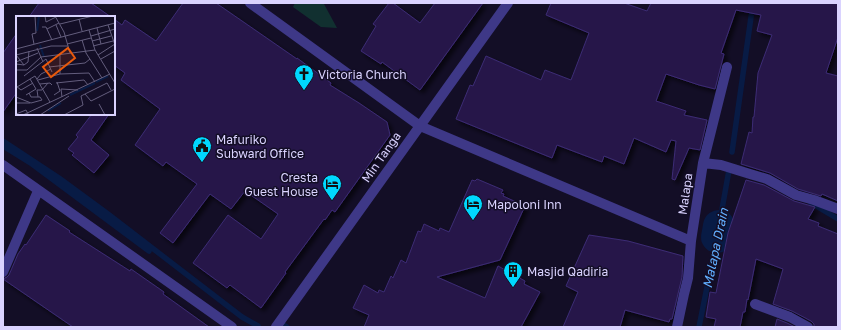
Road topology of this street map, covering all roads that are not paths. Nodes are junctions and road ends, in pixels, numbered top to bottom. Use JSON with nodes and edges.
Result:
{"nodes":[{"id":1,"x":250,"y":3,"type":"edge"},
{"id":2,"x":508,"y":3,"type":"edge"},
{"id":3,"x":727,"y":67,"type":"dead end"},
{"id":4,"x":420,"y":126,"type":"junction"},
{"id":5,"x":703,"y":163,"type":"junction"},
{"id":6,"x":3,"y":165,"type":"edge"},
{"id":7,"x":38,"y":191,"type":"junction"},
{"id":8,"x":838,"y":209,"type":"edge"},
{"id":9,"x":691,"y":241,"type":"junction"},
{"id":10,"x":3,"y":272,"type":"edge"},
{"id":11,"x":756,"y":304,"type":"dead end"},
{"id":12,"x":232,"y":327,"type":"edge"},
{"id":13,"x":276,"y":327,"type":"edge"},
{"id":14,"x":677,"y":327,"type":"edge"},
{"id":15,"x":808,"y":327,"type":"edge"}],
"edges":[{"from":1,"to":4,"type":"street"},
{"from":2,"to":4,"type":"street","name":"Min Tanga"},
{"from":3,"to":5,"type":"street","name":"Malapa"},
{"from":4,"to":9,"type":"street"},
{"from":4,"to":13,"type":"street","name":"Min Tanga"},
{"from":5,"to":8,"type":"street"},
{"from":5,"to":9,"type":"street","name":"Malapa"},
{"from":6,"to":7,"type":"street"},
{"from":7,"to":10,"type":"street"},
{"from":7,"to":12,"type":"street"},
{"from":9,"to":14,"type":"street","name":"Malapa"},
{"from":11,"to":15,"type":"street"}]}
